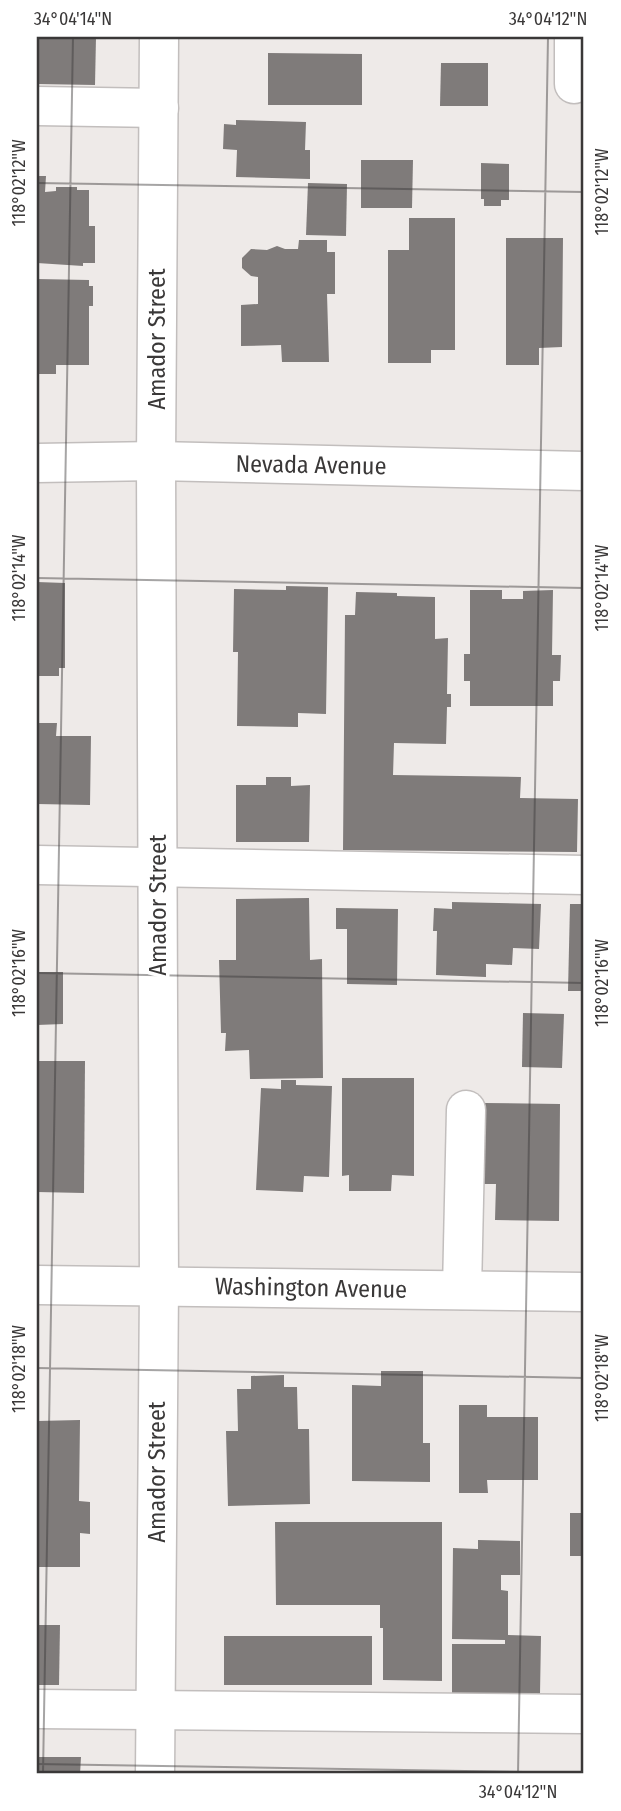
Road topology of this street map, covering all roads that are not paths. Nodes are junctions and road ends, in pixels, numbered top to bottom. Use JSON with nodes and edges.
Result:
{"nodes":[{"id":1,"x":159,"y":37,"type":"edge"},
{"id":2,"x":574,"y":37,"type":"edge"},
{"id":3,"x":574,"y":83,"type":"dead end"},
{"id":4,"x":37,"y":106,"type":"edge"},
{"id":5,"x":159,"y":108,"type":"junction"},
{"id":6,"x":156,"y":461,"type":"junction"},
{"id":7,"x":37,"y":463,"type":"edge"},
{"id":8,"x":584,"y":471,"type":"edge"},
{"id":9,"x":37,"y":865,"type":"edge"},
{"id":10,"x":158,"y":866,"type":"junction"},
{"id":11,"x":584,"y":875,"type":"edge"},
{"id":12,"x":466,"y":1110,"type":"dead end"},
{"id":13,"x":37,"y":1285,"type":"edge"},
{"id":14,"x":159,"y":1286,"type":"junction"},
{"id":15,"x":462,"y":1290,"type":"junction"},
{"id":16,"x":584,"y":1292,"type":"edge"},
{"id":17,"x":37,"y":1709,"type":"edge"},
{"id":18,"x":156,"y":1710,"type":"junction"},
{"id":19,"x":584,"y":1714,"type":"edge"},
{"id":20,"x":155,"y":1774,"type":"edge"}],
"edges":[{"from":1,"to":5,"type":"street","name":"Amador Street"},
{"from":2,"to":3,"type":"street"},
{"from":4,"to":5,"type":"street"},
{"from":5,"to":6,"type":"street","name":"Amador Street"},
{"from":6,"to":7,"type":"street","name":"Nevada Avenue"},
{"from":6,"to":8,"type":"street","name":"Nevada Avenue"},
{"from":6,"to":10,"type":"street","name":"Amador Street"},
{"from":9,"to":10,"type":"street"},
{"from":10,"to":11,"type":"street"},
{"from":10,"to":14,"type":"street","name":"Amador Street"},
{"from":12,"to":15,"type":"street"},
{"from":13,"to":14,"type":"street","name":"Washington Avenue"},
{"from":14,"to":15,"type":"street","name":"Washington Avenue"},
{"from":14,"to":18,"type":"street","name":"Amador Street"},
{"from":15,"to":16,"type":"street","name":"Washington Avenue"},
{"from":17,"to":18,"type":"street"},
{"from":18,"to":19,"type":"street"},
{"from":18,"to":20,"type":"street","name":"Amador Street"}]}
